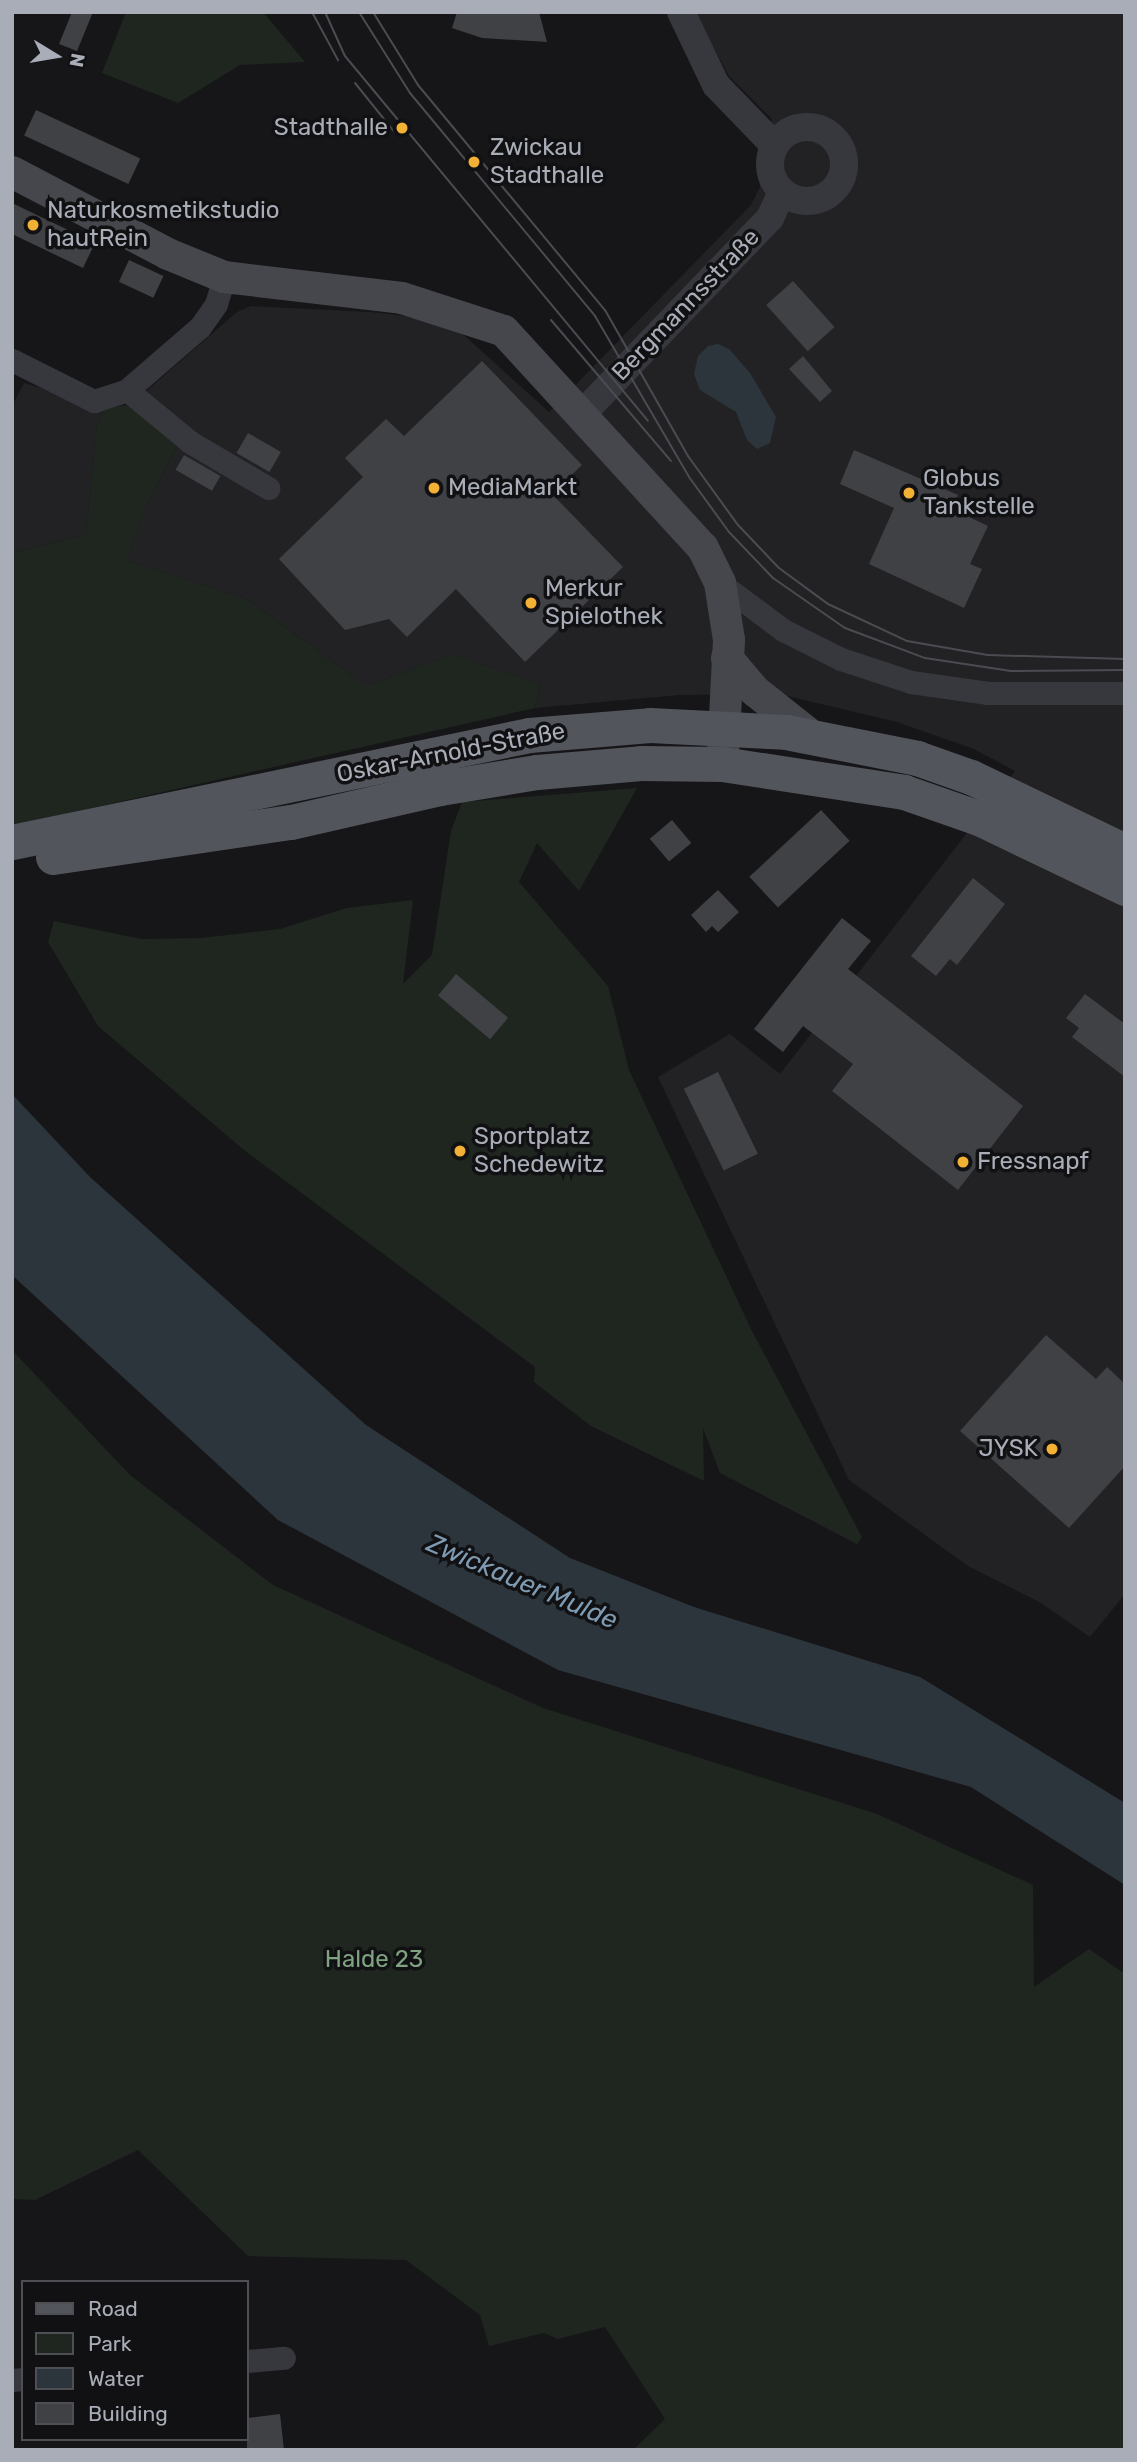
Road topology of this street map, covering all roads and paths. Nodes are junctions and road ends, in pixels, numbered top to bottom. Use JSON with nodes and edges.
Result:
{"nodes":[{"id":1,"x":681,"y":12,"type":"edge"},
{"id":2,"x":774,"y":145,"type":"junction"},
{"id":3,"x":12,"y":172,"type":"edge"},
{"id":4,"x":782,"y":192,"type":"junction"},
{"id":5,"x":225,"y":277,"type":"junction"},
{"id":6,"x":12,"y":360,"type":"edge"},
{"id":7,"x":127,"y":390,"type":"junction"},
{"id":8,"x":583,"y":412,"type":"junction"},
{"id":9,"x":268,"y":488,"type":"dead end"},
{"id":10,"x":720,"y":583,"type":"junction"},
{"id":11,"x":727,"y":658,"type":"junction"},
{"id":12,"x":1125,"y":693,"type":"edge"},
{"id":13,"x":724,"y":727,"type":"junction"},
{"id":14,"x":813,"y":737,"type":"junction"},
{"id":15,"x":722,"y":764,"type":"junction"},
{"id":16,"x":12,"y":842,"type":"edge"},
{"id":17,"x":1125,"y":851,"type":"edge"},
{"id":18,"x":12,"y":865,"type":"edge"},
{"id":19,"x":1125,"y":888,"type":"edge"},
{"id":20,"x":284,"y":2358,"type":"dead end"},
{"id":21,"x":248,"y":2361,"type":"edge"}],
"edges":[{"from":1,"to":2,"type":"street"},
{"from":2,"to":4,"type":"street"},
{"from":2,"to":4,"type":"street"},
{"from":3,"to":5,"type":"main road"},
{"from":4,"to":8,"type":"street","name":"Bergmannsstraße"},
{"from":5,"to":7,"type":"street"},
{"from":5,"to":8,"type":"main road"},
{"from":6,"to":7,"type":"street"},
{"from":7,"to":9,"type":"street"},
{"from":8,"to":10,"type":"main road"},
{"from":10,"to":11,"type":"main road"},
{"from":10,"to":12,"type":"street"},
{"from":11,"to":13,"type":"main road"},
{"from":11,"to":14,"type":"main road"},
{"from":13,"to":14,"type":"main road","name":"Oskar-Arnold-Straße"},
{"from":13,"to":15,"type":"main road"},
{"from":13,"to":16,"type":"main road","name":"Oskar-Arnold-Straße"},
{"from":14,"to":17,"type":"main road","name":"Oskar-Arnold-Straße"},
{"from":15,"to":18,"type":"main road","name":"Oskar-Arnold-Straße"},
{"from":15,"to":19,"type":"main road","name":"Oskar-Arnold-Straße"},
{"from":20,"to":21,"type":"street"}]}
